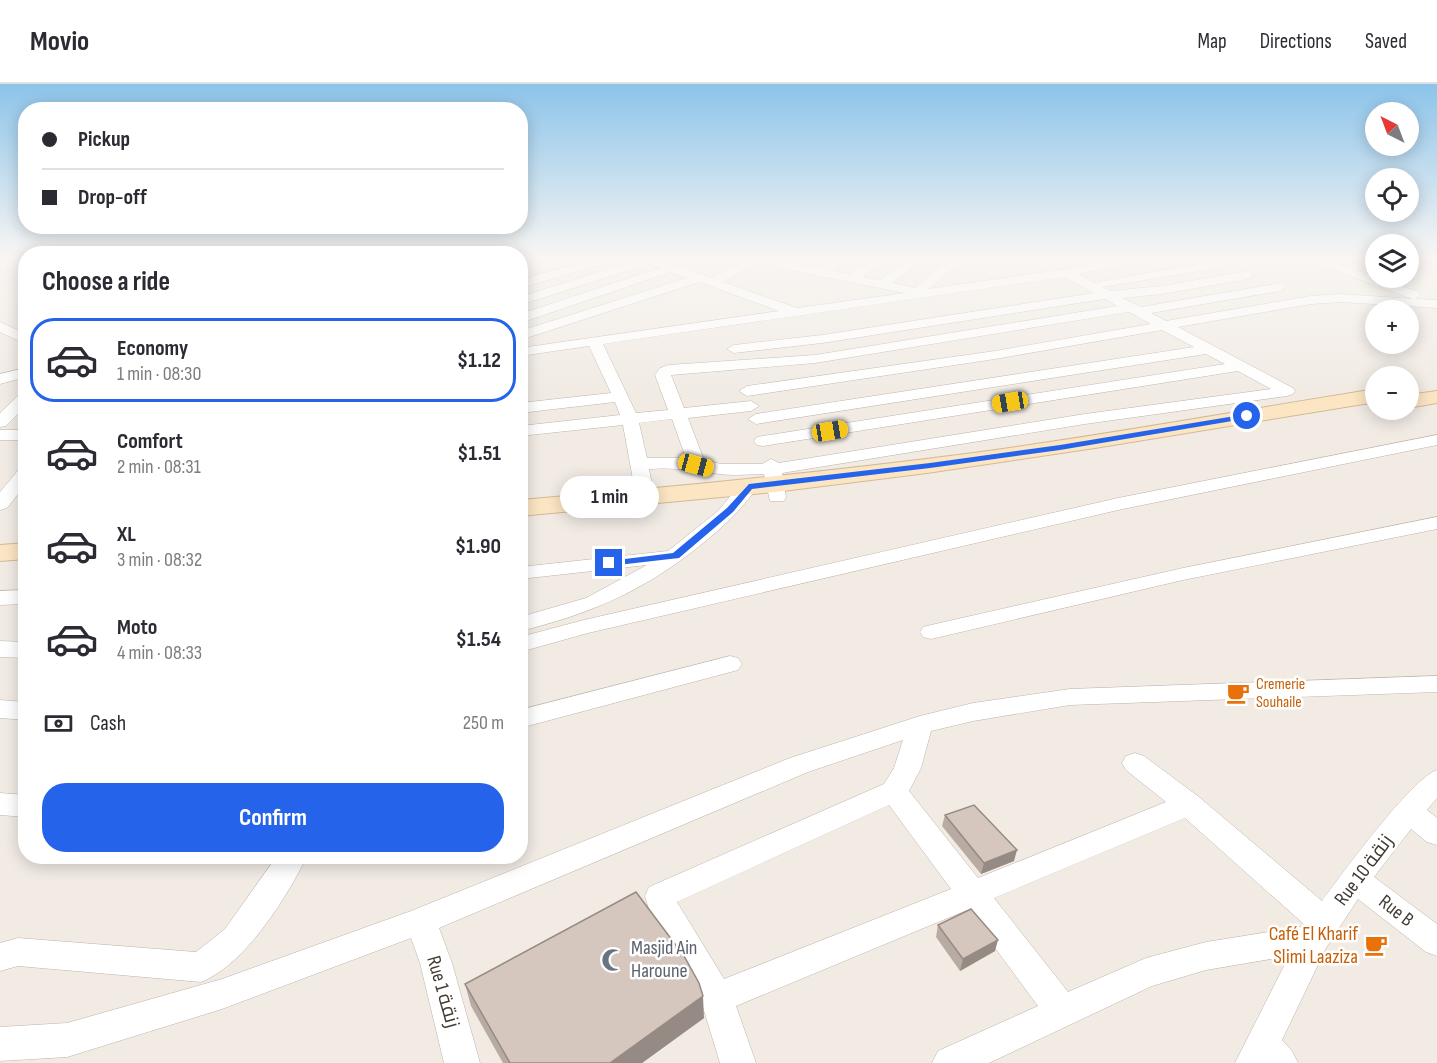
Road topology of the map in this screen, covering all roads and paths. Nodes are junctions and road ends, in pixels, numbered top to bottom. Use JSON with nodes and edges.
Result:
{"nodes":[{"id":1,"x":569,"y":303,"type":"edge"},
{"id":2,"x":623,"y":303,"type":"edge"},
{"id":3,"x":769,"y":303,"type":"edge"},
{"id":4,"x":865,"y":303,"type":"edge"},
{"id":5,"x":907,"y":303,"type":"edge"},
{"id":6,"x":1057,"y":303,"type":"edge"},
{"id":7,"x":1125,"y":303,"type":"edge"},
{"id":8,"x":1178,"y":303,"type":"edge"},
{"id":9,"x":1296,"y":303,"type":"edge"},
{"id":10,"x":1416,"y":303,"type":"edge"},
{"id":11,"x":1437,"y":304,"type":"edge"},
{"id":12,"x":1137,"y":309,"type":"junction"},
{"id":13,"x":796,"y":312,"type":"junction"},
{"id":14,"x":528,"y":316,"type":"edge"},
{"id":15,"x":936,"y":320,"type":"junction"},
{"id":16,"x":723,"y":322,"type":"junction"},
{"id":17,"x":0,"y":326,"type":"edge"},
{"id":18,"x":1168,"y":326,"type":"junction"},
{"id":19,"x":528,"y":333,"type":"edge"},
{"id":20,"x":958,"y":334,"type":"junction"},
{"id":21,"x":18,"y":336,"type":"edge"},
{"id":22,"x":594,"y":341,"type":"junction"},
{"id":23,"x":1209,"y":349,"type":"junction"},
{"id":24,"x":528,"y":351,"type":"edge"},
{"id":25,"x":995,"y":355,"type":"junction"},
{"id":26,"x":736,"y":357,"type":"junction"},
{"id":27,"x":1239,"y":366,"type":"junction"},
{"id":28,"x":18,"y":374,"type":"edge"},
{"id":29,"x":1029,"y":377,"type":"junction"},
{"id":30,"x":2,"y":379,"type":"edge"},
{"id":31,"x":1437,"y":385,"type":"edge"},
{"id":32,"x":1419,"y":387,"type":"edge"},
{"id":33,"x":1055,"y":395,"type":"junction"},
{"id":34,"x":621,"y":397,"type":"junction"},
{"id":35,"x":1365,"y":397,"type":"edge"},
{"id":36,"x":1437,"y":397,"type":"edge"},
{"id":37,"x":1419,"y":400,"type":"edge"},
{"id":38,"x":18,"y":405,"type":"edge"},
{"id":39,"x":751,"y":405,"type":"junction"},
{"id":40,"x":528,"y":407,"type":"edge"},
{"id":41,"x":1365,"y":409,"type":"edge"},
{"id":42,"x":677,"y":414,"type":"junction"},
{"id":43,"x":630,"y":418,"type":"junction"},
{"id":44,"x":1086,"y":419,"type":"junction"},
{"id":45,"x":0,"y":422,"type":"edge"},
{"id":46,"x":528,"y":430,"type":"edge"},
{"id":47,"x":0,"y":435,"type":"edge"},
{"id":48,"x":18,"y":435,"type":"edge"},
{"id":49,"x":1437,"y":440,"type":"edge"},
{"id":50,"x":763,"y":441,"type":"junction"},
{"id":51,"x":639,"y":464,"type":"junction"},
{"id":52,"x":696,"y":465,"type":"junction"},
{"id":53,"x":18,"y":482,"type":"edge"},
{"id":54,"x":775,"y":483,"type":"junction"},
{"id":55,"x":744,"y":493,"type":"junction"},
{"id":56,"x":645,"y":496,"type":"junction"},
{"id":57,"x":0,"y":504,"type":"edge"},
{"id":58,"x":528,"y":507,"type":"edge"},
{"id":59,"x":528,"y":517,"type":"edge"},
{"id":60,"x":1437,"y":523,"type":"edge"},
{"id":61,"x":18,"y":552,"type":"edge"},
{"id":62,"x":0,"y":553,"type":"edge"},
{"id":63,"x":675,"y":556,"type":"junction"},
{"id":64,"x":18,"y":563,"type":"edge"},
{"id":65,"x":0,"y":564,"type":"edge"},
{"id":66,"x":528,"y":572,"type":"edge"},
{"id":67,"x":18,"y":597,"type":"edge"},
{"id":68,"x":0,"y":598,"type":"edge"},
{"id":69,"x":528,"y":622,"type":"edge"},
{"id":70,"x":931,"y":632,"type":"dead end"},
{"id":71,"x":528,"y":643,"type":"edge"},
{"id":72,"x":0,"y":649,"type":"edge"},
{"id":73,"x":18,"y":650,"type":"edge"},
{"id":74,"x":730,"y":664,"type":"dead end"},
{"id":75,"x":1437,"y":684,"type":"edge"},
{"id":76,"x":0,"y":710,"type":"edge"},
{"id":77,"x":18,"y":711,"type":"edge"},
{"id":78,"x":528,"y":717,"type":"edge"},
{"id":79,"x":920,"y":725,"type":"junction"},
{"id":80,"x":1135,"y":763,"type":"dead end"},
{"id":81,"x":1437,"y":780,"type":"edge"},
{"id":82,"x":894,"y":791,"type":"junction"},
{"id":83,"x":0,"y":804,"type":"edge"},
{"id":84,"x":18,"y":805,"type":"edge"},
{"id":85,"x":1190,"y":805,"type":"junction"},
{"id":86,"x":1409,"y":813,"type":"junction"},
{"id":87,"x":1437,"y":834,"type":"edge"},
{"id":88,"x":288,"y":864,"type":"edge"},
{"id":89,"x":1355,"y":879,"type":"junction"},
{"id":90,"x":973,"y":892,"type":"junction"},
{"id":91,"x":421,"y":921,"type":"junction"},
{"id":92,"x":1319,"y":930,"type":"junction"},
{"id":93,"x":1437,"y":942,"type":"edge"},
{"id":94,"x":0,"y":957,"type":"edge"},
{"id":95,"x":717,"y":998,"type":"junction"},
{"id":96,"x":1062,"y":1011,"type":"junction"},
{"id":97,"x":0,"y":1044,"type":"edge"},
{"id":98,"x":1265,"y":1056,"type":"edge"},
{"id":99,"x":462,"y":1063,"type":"edge"},
{"id":100,"x":738,"y":1063,"type":"edge"},
{"id":101,"x":950,"y":1063,"type":"edge"}],
"edges":[{"from":1,"to":14,"type":"street"},
{"from":2,"to":19,"type":"street"},
{"from":3,"to":13,"type":"street"},
{"from":4,"to":13,"type":"street"},
{"from":5,"to":15,"type":"street"},
{"from":6,"to":15,"type":"street"},
{"from":7,"to":12,"type":"street"},
{"from":8,"to":12,"type":"street"},
{"from":9,"to":18,"type":"street"},
{"from":10,"to":11,"type":"street"},
{"from":12,"to":18,"type":"street"},
{"from":12,"to":20,"type":"street"},
{"from":13,"to":16,"type":"street"},
{"from":15,"to":20,"type":"street"},
{"from":15,"to":26,"type":"street"},
{"from":16,"to":22,"type":"street"},
{"from":16,"to":26,"type":"street"},
{"from":17,"to":21,"type":"street"},
{"from":18,"to":23,"type":"street"},
{"from":18,"to":25,"type":"street"},
{"from":20,"to":25,"type":"street"},
{"from":20,"to":26,"type":"street"},
{"from":22,"to":24,"type":"street"},
{"from":22,"to":34,"type":"street"},
{"from":23,"to":27,"type":"street"},
{"from":23,"to":29,"type":"street"},
{"from":25,"to":29,"type":"street"},
{"from":25,"to":39,"type":"street"},
{"from":26,"to":39,"type":"street"},
{"from":26,"to":42,"type":"street"},
{"from":27,"to":33,"type":"street"},
{"from":27,"to":44,"type":"street"},
{"from":28,"to":30,"type":"street"},
{"from":29,"to":33,"type":"street"},
{"from":29,"to":39,"type":"street"},
{"from":31,"to":32,"type":"main road"},
{"from":33,"to":44,"type":"street"},
{"from":33,"to":50,"type":"street"},
{"from":34,"to":40,"type":"street"},
{"from":34,"to":43,"type":"street"},
{"from":35,"to":54,"type":"main road"},
{"from":36,"to":37,"type":"main road"},
{"from":38,"to":45,"type":"street"},
{"from":39,"to":42,"type":"street"},
{"from":39,"to":50,"type":"street"},
{"from":41,"to":54,"type":"main road"},
{"from":42,"to":43,"type":"street"},
{"from":42,"to":52,"type":"street"},
{"from":43,"to":46,"type":"street"},
{"from":43,"to":51,"type":"street"},
{"from":44,"to":54,"type":"street"},
{"from":47,"to":48,"type":"street"},
{"from":49,"to":71,"type":"street"},
{"from":50,"to":54,"type":"street"},
{"from":51,"to":52,"type":"street"},
{"from":51,"to":56,"type":"street"},
{"from":52,"to":54,"type":"street"},
{"from":53,"to":57,"type":"street"},
{"from":54,"to":55,"type":"main road"},
{"from":55,"to":56,"type":"main road"},
{"from":55,"to":59,"type":"main road"},
{"from":55,"to":63,"type":"street"},
{"from":56,"to":58,"type":"main road"},
{"from":60,"to":70,"type":"street"},
{"from":61,"to":62,"type":"main road"},
{"from":63,"to":66,"type":"street"},
{"from":63,"to":69,"type":"street"},
{"from":64,"to":65,"type":"main road"},
{"from":67,"to":68,"type":"street"},
{"from":72,"to":73,"type":"street"},
{"from":74,"to":78,"type":"street"},
{"from":75,"to":79,"type":"street"},
{"from":76,"to":77,"type":"street"},
{"from":79,"to":82,"type":"street"},
{"from":79,"to":91,"type":"street"},
{"from":80,"to":85,"type":"street"},
{"from":81,"to":86,"type":"street","name":"Rue 10 زنقة"},
{"from":82,"to":90,"type":"street"},
{"from":82,"to":95,"type":"street"},
{"from":83,"to":84,"type":"street"},
{"from":85,"to":90,"type":"street"},
{"from":85,"to":92,"type":"street"},
{"from":86,"to":87,"type":"street"},
{"from":86,"to":89,"type":"street","name":"Rue 10 زنقة"},
{"from":88,"to":94,"type":"street"},
{"from":89,"to":92,"type":"street","name":"Rue 10 زنقة"},
{"from":89,"to":93,"type":"street","name":"Rue B"},
{"from":90,"to":95,"type":"street"},
{"from":90,"to":96,"type":"street"},
{"from":91,"to":97,"type":"street"},
{"from":91,"to":99,"type":"street","name":"Rue 1 زنقة"},
{"from":92,"to":96,"type":"street"},
{"from":92,"to":98,"type":"street","name":"Rue 10 زنقة"},
{"from":95,"to":100,"type":"street"},
{"from":96,"to":101,"type":"street"}]}
